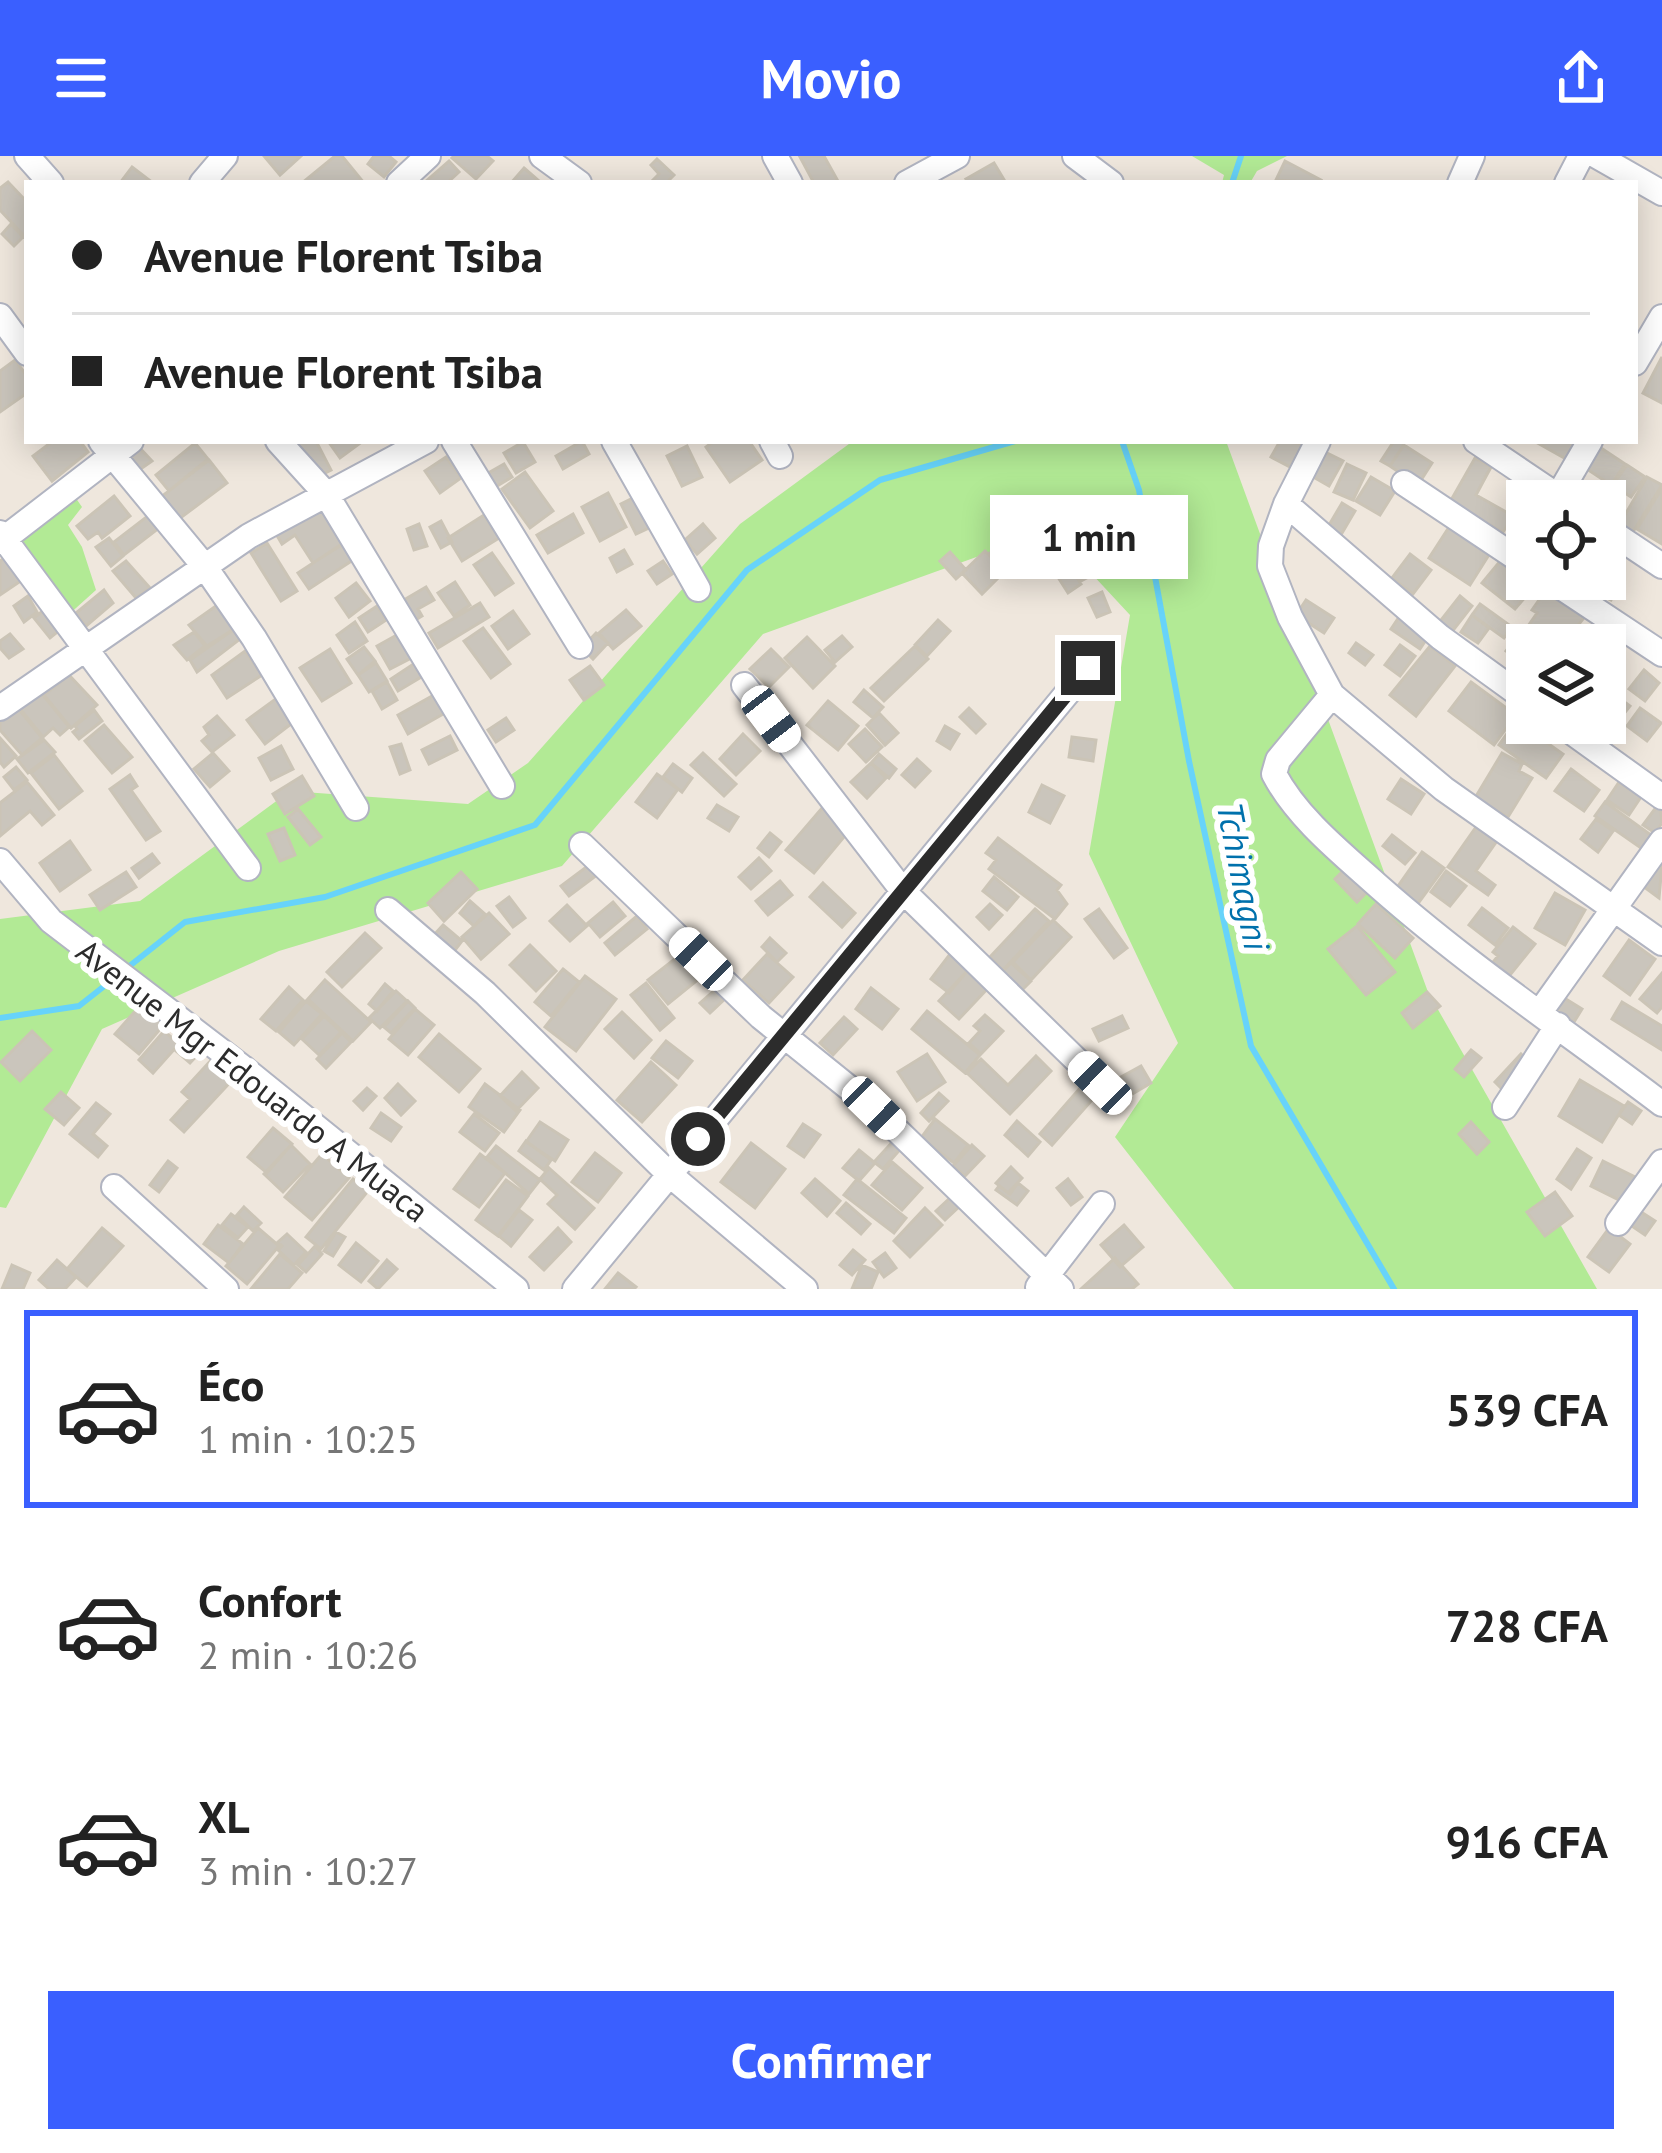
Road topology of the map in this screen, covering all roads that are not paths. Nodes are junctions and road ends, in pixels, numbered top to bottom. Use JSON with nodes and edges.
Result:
{"nodes":[{"id":1,"x":428,"y":156,"type":"edge"},
{"id":2,"x":542,"y":156,"type":"edge"},
{"id":3,"x":957,"y":156,"type":"edge"},
{"id":4,"x":1075,"y":156,"type":"edge"},
{"id":5,"x":1597,"y":156,"type":"edge"},
{"id":6,"x":936,"y":176,"type":"edge"},
{"id":7,"x":402,"y":180,"type":"edge"},
{"id":8,"x":575,"y":180,"type":"edge"},
{"id":9,"x":1107,"y":180,"type":"edge"},
{"id":10,"x":1662,"y":193,"type":"edge"},
{"id":11,"x":0,"y":316,"type":"edge"},
{"id":12,"x":1662,"y":317,"type":"edge"},
{"id":13,"x":24,"y":346,"type":"edge"},
{"id":14,"x":1638,"y":358,"type":"edge"},
{"id":15,"x":281,"y":444,"type":"edge"},
{"id":16,"x":419,"y":444,"type":"edge"},
{"id":17,"x":456,"y":444,"type":"edge"},
{"id":18,"x":616,"y":444,"type":"edge"},
{"id":19,"x":1316,"y":444,"type":"edge"},
{"id":20,"x":1480,"y":444,"type":"edge"},
{"id":21,"x":1588,"y":444,"type":"edge"},
{"id":22,"x":115,"y":446,"type":"edge"},
{"id":23,"x":1534,"y":480,"type":"edge"},
{"id":24,"x":1570,"y":480,"type":"edge"},
{"id":25,"x":1404,"y":483,"type":"dead end"},
{"id":26,"x":326,"y":494,"type":"junction"},
{"id":27,"x":1286,"y":504,"type":"junction"},
{"id":28,"x":2,"y":538,"type":"edge"},
{"id":29,"x":1626,"y":542,"type":"edge"},
{"id":30,"x":1506,"y":551,"type":"edge"},
{"id":31,"x":1662,"y":566,"type":"edge"},
{"id":32,"x":205,"y":567,"type":"junction"},
{"id":33,"x":698,"y":589,"type":"dead end"},
{"id":34,"x":1581,"y":600,"type":"edge"},
{"id":35,"x":580,"y":646,"type":"dead end"},
{"id":36,"x":86,"y":647,"type":"junction"},
{"id":37,"x":1662,"y":654,"type":"edge"},
{"id":38,"x":1088,"y":668,"type":"dead end"},
{"id":39,"x":744,"y":685,"type":"dead end"},
{"id":40,"x":1506,"y":685,"type":"edge"},
{"id":41,"x":1332,"y":695,"type":"junction"},
{"id":42,"x":0,"y":708,"type":"edge"},
{"id":43,"x":1588,"y":744,"type":"edge"},
{"id":44,"x":502,"y":786,"type":"dead end"},
{"id":45,"x":1662,"y":797,"type":"edge"},
{"id":46,"x":356,"y":808,"type":"dead end"},
{"id":47,"x":1662,"y":841,"type":"edge"},
{"id":48,"x":582,"y":845,"type":"dead end"},
{"id":49,"x":0,"y":861,"type":"edge"},
{"id":50,"x":248,"y":868,"type":"dead end"},
{"id":51,"x":903,"y":891,"type":"junction"},
{"id":52,"x":1615,"y":909,"type":"junction"},
{"id":53,"x":388,"y":910,"type":"dead end"},
{"id":54,"x":1662,"y":944,"type":"edge"},
{"id":55,"x":1549,"y":1018,"type":"junction"},
{"id":56,"x":786,"y":1035,"type":"junction"},
{"id":57,"x":1100,"y":1083,"type":"dead end"},
{"id":58,"x":1662,"y":1104,"type":"edge"},
{"id":59,"x":1505,"y":1107,"type":"dead end"},
{"id":60,"x":1662,"y":1162,"type":"edge"},
{"id":61,"x":669,"y":1174,"type":"junction"},
{"id":62,"x":114,"y":1187,"type":"dead end"},
{"id":63,"x":1102,"y":1204,"type":"dead end"},
{"id":64,"x":1618,"y":1223,"type":"dead end"},
{"id":65,"x":1048,"y":1285,"type":"edge"},
{"id":66,"x":226,"y":1289,"type":"edge"},
{"id":67,"x":516,"y":1289,"type":"edge"},
{"id":68,"x":575,"y":1289,"type":"edge"},
{"id":69,"x":805,"y":1289,"type":"edge"}],
"edges":[{"from":1,"to":7,"type":"street"},
{"from":2,"to":8,"type":"street"},
{"from":3,"to":6,"type":"street"},
{"from":4,"to":9,"type":"street"},
{"from":5,"to":10,"type":"street"},
{"from":11,"to":13,"type":"street"},
{"from":12,"to":14,"type":"street"},
{"from":15,"to":26,"type":"street"},
{"from":16,"to":26,"type":"street"},
{"from":17,"to":35,"type":"street"},
{"from":18,"to":33,"type":"street"},
{"from":19,"to":27,"type":"street"},
{"from":20,"to":23,"type":"street"},
{"from":21,"to":24,"type":"street"},
{"from":22,"to":28,"type":"street"},
{"from":22,"to":32,"type":"street"},
{"from":25,"to":30,"type":"street"},
{"from":26,"to":32,"type":"street"},
{"from":26,"to":44,"type":"street"},
{"from":27,"to":40,"type":"street"},
{"from":27,"to":41,"type":"street"},
{"from":28,"to":36,"type":"street"},
{"from":29,"to":31,"type":"street"},
{"from":32,"to":36,"type":"street"},
{"from":32,"to":46,"type":"street"},
{"from":34,"to":37,"type":"street"},
{"from":36,"to":42,"type":"street"},
{"from":36,"to":50,"type":"street"},
{"from":38,"to":51,"type":"street"},
{"from":39,"to":51,"type":"street"},
{"from":41,"to":52,"type":"street"},
{"from":41,"to":55,"type":"street"},
{"from":43,"to":45,"type":"street"},
{"from":47,"to":52,"type":"street"},
{"from":48,"to":56,"type":"street"},
{"from":49,"to":67,"type":"street","name":"Avenue Mgr Edouardo A Muaca"},
{"from":51,"to":56,"type":"street"},
{"from":51,"to":57,"type":"street"},
{"from":52,"to":54,"type":"street"},
{"from":52,"to":55,"type":"street"},
{"from":53,"to":61,"type":"street"},
{"from":55,"to":58,"type":"street"},
{"from":55,"to":59,"type":"street"},
{"from":56,"to":61,"type":"street"},
{"from":56,"to":65,"type":"street"},
{"from":60,"to":64,"type":"street"},
{"from":61,"to":68,"type":"street"},
{"from":61,"to":69,"type":"street"},
{"from":62,"to":66,"type":"street"},
{"from":63,"to":65,"type":"street"}]}
